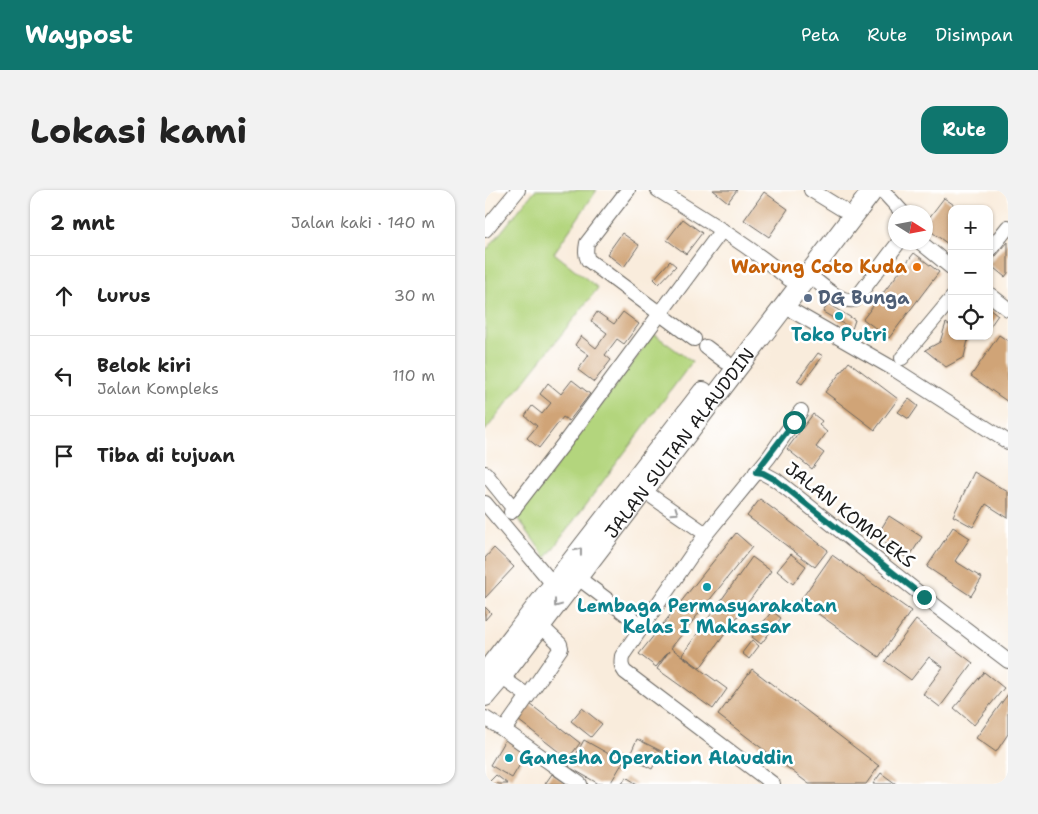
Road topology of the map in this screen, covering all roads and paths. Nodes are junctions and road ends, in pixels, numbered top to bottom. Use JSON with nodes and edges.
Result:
{"nodes":[{"id":1,"x":518,"y":190,"type":"edge"},
{"id":2,"x":628,"y":190,"type":"edge"},
{"id":3,"x":658,"y":190,"type":"edge"},
{"id":4,"x":857,"y":190,"type":"edge"},
{"id":5,"x":873,"y":190,"type":"edge"},
{"id":6,"x":883,"y":190,"type":"edge"},
{"id":7,"x":815,"y":192,"type":"edge"},
{"id":8,"x":896,"y":205,"type":"edge"},
{"id":9,"x":837,"y":206,"type":"junction"},
{"id":10,"x":1008,"y":227,"type":"edge"},
{"id":11,"x":485,"y":230,"type":"edge"},
{"id":12,"x":722,"y":230,"type":"junction"},
{"id":13,"x":893,"y":250,"type":"edge"},
{"id":14,"x":931,"y":250,"type":"edge"},
{"id":15,"x":990,"y":250,"type":"edge"},
{"id":16,"x":948,"y":265,"type":"edge"},
{"id":17,"x":778,"y":270,"type":"junction"},
{"id":18,"x":809,"y":275,"type":"junction"},
{"id":19,"x":990,"y":295,"type":"edge"},
{"id":20,"x":948,"y":303,"type":"edge"},
{"id":21,"x":784,"y":306,"type":"junction"},
{"id":22,"x":1008,"y":309,"type":"edge"},
{"id":23,"x":659,"y":314,"type":"junction"},
{"id":24,"x":694,"y":339,"type":"dead end"},
{"id":25,"x":902,"y":358,"type":"dead end"},
{"id":26,"x":801,"y":411,"type":"dead end"},
{"id":27,"x":1008,"y":442,"type":"edge"},
{"id":28,"x":485,"y":473,"type":"edge"},
{"id":29,"x":759,"y":473,"type":"junction"},
{"id":30,"x":644,"y":490,"type":"junction"},
{"id":31,"x":485,"y":502,"type":"edge"},
{"id":32,"x":706,"y":534,"type":"junction"},
{"id":33,"x":577,"y":578,"type":"junction"},
{"id":34,"x":553,"y":584,"type":"junction"},
{"id":35,"x":541,"y":626,"type":"junction"},
{"id":36,"x":642,"y":626,"type":"junction"},
{"id":37,"x":1008,"y":661,"type":"edge"},
{"id":38,"x":493,"y":675,"type":"edge"},
{"id":39,"x":485,"y":696,"type":"edge"},
{"id":40,"x":528,"y":696,"type":"junction"},
{"id":41,"x":485,"y":718,"type":"edge"},
{"id":42,"x":504,"y":730,"type":"junction"},
{"id":43,"x":580,"y":784,"type":"edge"},
{"id":44,"x":773,"y":784,"type":"edge"}],
"edges":[{"from":1,"to":11,"type":"street"},
{"from":2,"to":23,"type":"street"},
{"from":3,"to":12,"type":"street"},
{"from":4,"to":9,"type":"highway","name":"JALAN SULTAN ALAUDDIN"},
{"from":5,"to":18,"type":"highway","name":"JALAN SULTAN ALAUDDIN"},
{"from":6,"to":8,"type":"street"},
{"from":7,"to":9,"type":"street"},
{"from":9,"to":17,"type":"highway","name":"JALAN SULTAN ALAUDDIN"},
{"from":10,"to":15,"type":"street"},
{"from":12,"to":17,"type":"street"},
{"from":12,"to":23,"type":"street"},
{"from":13,"to":18,"type":"street"},
{"from":14,"to":16,"type":"street"},
{"from":34,"to":17,"type":"highway","name":"JALAN SULTAN ALAUDDIN","one_way":true},
{"from":18,"to":21,"type":"highway","name":"JALAN SULTAN ALAUDDIN"},
{"from":19,"to":22,"type":"street"},
{"from":20,"to":25,"type":"street"},
{"from":21,"to":27,"type":"street"},
{"from":21,"to":30,"type":"highway","name":"JALAN SULTAN ALAUDDIN"},
{"from":23,"to":24,"type":"street"},
{"from":23,"to":28,"type":"street"},
{"from":26,"to":29,"type":"street"},
{"from":29,"to":32,"type":"street"},
{"from":29,"to":37,"type":"street","name":"JALAN KOMPLEKS"},
{"from":30,"to":32,"type":"street","one_way":true},
{"from":30,"to":33,"type":"highway","name":"JALAN SULTAN ALAUDDIN"},
{"from":31,"to":34,"type":"street"},
{"from":32,"to":36,"type":"street"},
{"from":33,"to":35,"type":"highway","name":"JALAN SULTAN ALAUDDIN","one_way":true},
{"from":33,"to":36,"type":"street"},
{"from":34,"to":38,"type":"highway","name":"JALAN SULTAN ALAUDDIN"},
{"from":35,"to":38,"type":"highway","name":"JALAN SULTAN ALAUDDIN"},
{"from":35,"to":40,"type":"street"},
{"from":36,"to":44,"type":"street"},
{"from":38,"to":39,"type":"highway","name":"JALAN SULTAN ALAUDDIN"},
{"from":38,"to":40,"type":"street"},
{"from":40,"to":42,"type":"street"},
{"from":41,"to":42,"type":"street"},
{"from":42,"to":43,"type":"street"}]}
